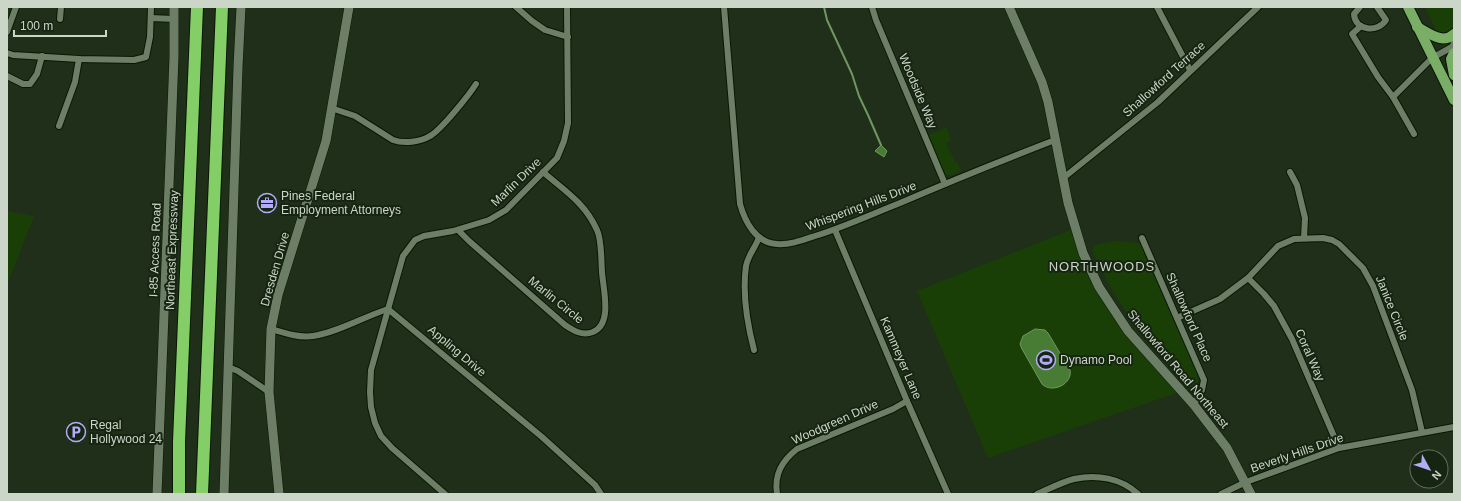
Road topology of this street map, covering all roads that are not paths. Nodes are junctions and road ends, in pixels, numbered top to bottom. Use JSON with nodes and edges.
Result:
{"nodes":[{"id":1,"x":16,"y":7,"type":"edge"},
{"id":2,"x":61,"y":7,"type":"edge"},
{"id":3,"x":151,"y":7,"type":"edge"},
{"id":4,"x":174,"y":7,"type":"edge"},
{"id":5,"x":197,"y":7,"type":"edge"},
{"id":6,"x":222,"y":7,"type":"edge"},
{"id":7,"x":241,"y":7,"type":"edge"},
{"id":8,"x":349,"y":7,"type":"edge"},
{"id":9,"x":516,"y":7,"type":"edge"},
{"id":10,"x":567,"y":7,"type":"edge"},
{"id":11,"x":724,"y":7,"type":"edge"},
{"id":12,"x":872,"y":7,"type":"edge"},
{"id":13,"x":1009,"y":7,"type":"edge"},
{"id":14,"x":1157,"y":7,"type":"edge"},
{"id":15,"x":1258,"y":7,"type":"edge"},
{"id":16,"x":1360,"y":7,"type":"edge"},
{"id":17,"x":1377,"y":7,"type":"edge"},
{"id":18,"x":1408,"y":7,"type":"edge"},
{"id":19,"x":151,"y":18,"type":"junction"},
{"id":20,"x":60,"y":19,"type":"dead end"},
{"id":21,"x":174,"y":19,"type":"junction"},
{"id":22,"x":1361,"y":26,"type":"junction"},
{"id":23,"x":1418,"y":27,"type":"junction"},
{"id":24,"x":7,"y":32,"type":"edge"},
{"id":25,"x":1454,"y":34,"type":"edge"},
{"id":26,"x":568,"y":37,"type":"junction"},
{"id":27,"x":1454,"y":43,"type":"edge"},
{"id":28,"x":7,"y":53,"type":"edge"},
{"id":29,"x":1454,"y":53,"type":"edge"},
{"id":30,"x":42,"y":56,"type":"junction"},
{"id":31,"x":1432,"y":58,"type":"junction"},
{"id":32,"x":79,"y":59,"type":"junction"},
{"id":33,"x":1190,"y":70,"type":"junction"},
{"id":34,"x":1454,"y":75,"type":"edge"},
{"id":35,"x":7,"y":76,"type":"edge"},
{"id":36,"x":476,"y":84,"type":"dead end"},
{"id":37,"x":1392,"y":97,"type":"junction"},
{"id":38,"x":1454,"y":97,"type":"edge"},
{"id":39,"x":331,"y":108,"type":"junction"},
{"id":40,"x":59,"y":126,"type":"dead end"},
{"id":41,"x":1414,"y":134,"type":"dead end"},
{"id":42,"x":1055,"y":140,"type":"junction"},
{"id":43,"x":543,"y":172,"type":"junction"},
{"id":44,"x":1290,"y":172,"type":"dead end"},
{"id":45,"x":1062,"y":179,"type":"junction"},
{"id":46,"x":945,"y":184,"type":"junction"},
{"id":47,"x":458,"y":230,"type":"junction"},
{"id":48,"x":835,"y":230,"type":"junction"},
{"id":49,"x":759,"y":237,"type":"junction"},
{"id":50,"x":1142,"y":238,"type":"dead end"},
{"id":51,"x":1304,"y":238,"type":"junction"},
{"id":52,"x":1248,"y":278,"type":"junction"},
{"id":53,"x":388,"y":309,"type":"junction"},
{"id":54,"x":1177,"y":318,"type":"junction"},
{"id":55,"x":271,"y":329,"type":"junction"},
{"id":56,"x":754,"y":350,"type":"dead end"},
{"id":57,"x":228,"y":367,"type":"junction"},
{"id":58,"x":269,"y":392,"type":"junction"},
{"id":59,"x":907,"y":402,"type":"junction"},
{"id":60,"x":1194,"y":405,"type":"junction"},
{"id":61,"x":1454,"y":427,"type":"edge"},
{"id":62,"x":1422,"y":432,"type":"junction"},
{"id":63,"x":1339,"y":448,"type":"junction"},
{"id":64,"x":1246,"y":482,"type":"junction"},
{"id":65,"x":157,"y":494,"type":"edge"},
{"id":66,"x":179,"y":494,"type":"edge"},
{"id":67,"x":202,"y":494,"type":"edge"},
{"id":68,"x":224,"y":494,"type":"edge"},
{"id":69,"x":279,"y":494,"type":"edge"},
{"id":70,"x":445,"y":494,"type":"edge"},
{"id":71,"x":601,"y":494,"type":"edge"},
{"id":72,"x":777,"y":494,"type":"edge"},
{"id":73,"x":948,"y":494,"type":"edge"},
{"id":74,"x":1037,"y":494,"type":"edge"},
{"id":75,"x":1138,"y":494,"type":"edge"},
{"id":76,"x":1221,"y":494,"type":"edge"},
{"id":77,"x":1251,"y":494,"type":"edge"}],
"edges":[{"from":1,"to":24,"type":"street"},
{"from":2,"to":20,"type":"street"},
{"from":3,"to":19,"type":"street"},
{"from":4,"to":21,"type":"street","name":"I-85 Access Road"},
{"from":5,"to":66,"type":"highway","name":"Northeast Expressway"},
{"from":6,"to":67,"type":"highway"},
{"from":7,"to":57,"type":"street"},
{"from":8,"to":39,"type":"street","name":"Dresden Drive"},
{"from":9,"to":26,"type":"street"},
{"from":10,"to":26,"type":"street","name":"Marlin Drive"},
{"from":11,"to":49,"type":"street"},
{"from":12,"to":46,"type":"street","name":"Woodside Way"},
{"from":13,"to":42,"type":"street","name":"Shallowford Road Northeast"},
{"from":14,"to":33,"type":"street"},
{"from":15,"to":33,"type":"street","name":"Shallowford Terrace"},
{"from":16,"to":22,"type":"street"},
{"from":17,"to":22,"type":"street"},
{"from":18,"to":23,"type":"main road"},
{"from":19,"to":21,"type":"street"},
{"from":19,"to":32,"type":"street"},
{"from":21,"to":65,"type":"street","name":"I-85 Access Road"},
{"from":22,"to":37,"type":"street"},
{"from":23,"to":25,"type":"main road"},
{"from":23,"to":31,"type":"main road"},
{"from":26,"to":43,"type":"street","name":"Marlin Drive"},
{"from":27,"to":31,"type":"street"},
{"from":28,"to":30,"type":"street"},
{"from":29,"to":34,"type":"main road"},
{"from":30,"to":32,"type":"street"},
{"from":30,"to":35,"type":"street"},
{"from":31,"to":37,"type":"street"},
{"from":31,"to":38,"type":"main road"},
{"from":32,"to":40,"type":"street"},
{"from":33,"to":45,"type":"street","name":"Shallowford Terrace"},
{"from":36,"to":39,"type":"street"},
{"from":37,"to":41,"type":"street"},
{"from":39,"to":55,"type":"street","name":"Dresden Drive"},
{"from":42,"to":45,"type":"street","name":"Shallowford Road Northeast"},
{"from":42,"to":46,"type":"street","name":"Whispering Hills Drive"},
{"from":43,"to":47,"type":"street","name":"Marlin Drive"},
{"from":43,"to":47,"type":"street","name":"Marlin Circle"},
{"from":44,"to":51,"type":"street"},
{"from":45,"to":60,"type":"street","name":"Shallowford Road Northeast"},
{"from":46,"to":48,"type":"street","name":"Whispering Hills Drive"},
{"from":47,"to":53,"type":"street","name":"Marlin Drive"},
{"from":48,"to":49,"type":"street","name":"Whispering Hills Drive"},
{"from":48,"to":59,"type":"street","name":"Kammeyer Lane"},
{"from":49,"to":56,"type":"street"},
{"from":50,"to":54,"type":"street","name":"Shallowford Place"},
{"from":51,"to":52,"type":"street","name":"Janice Circle"},
{"from":51,"to":62,"type":"street","name":"Janice Circle"},
{"from":52,"to":54,"type":"street","name":"Janice Circle"},
{"from":52,"to":63,"type":"street","name":"Coral Way"},
{"from":53,"to":55,"type":"street"},
{"from":53,"to":70,"type":"street","name":"Marlin Drive"},
{"from":53,"to":71,"type":"street","name":"Appling Drive"},
{"from":54,"to":60,"type":"street","name":"Shallowford Place"},
{"from":55,"to":58,"type":"street","name":"Dresden Drive"},
{"from":57,"to":58,"type":"street"},
{"from":57,"to":68,"type":"street"},
{"from":58,"to":69,"type":"street","name":"Dresden Drive"},
{"from":59,"to":72,"type":"street","name":"Woodgreen Drive"},
{"from":59,"to":73,"type":"street","name":"Kammeyer Lane"},
{"from":60,"to":64,"type":"street","name":"Shallowford Road Northeast"},
{"from":61,"to":62,"type":"street","name":"Beverly Hills Drive"},
{"from":62,"to":63,"type":"street","name":"Beverly Hills Drive"},
{"from":63,"to":64,"type":"street","name":"Beverly Hills Drive"},
{"from":64,"to":76,"type":"street","name":"Beverly Hills Drive"},
{"from":64,"to":77,"type":"street","name":"Shallowford Road Northeast"},
{"from":74,"to":75,"type":"street"}]}
